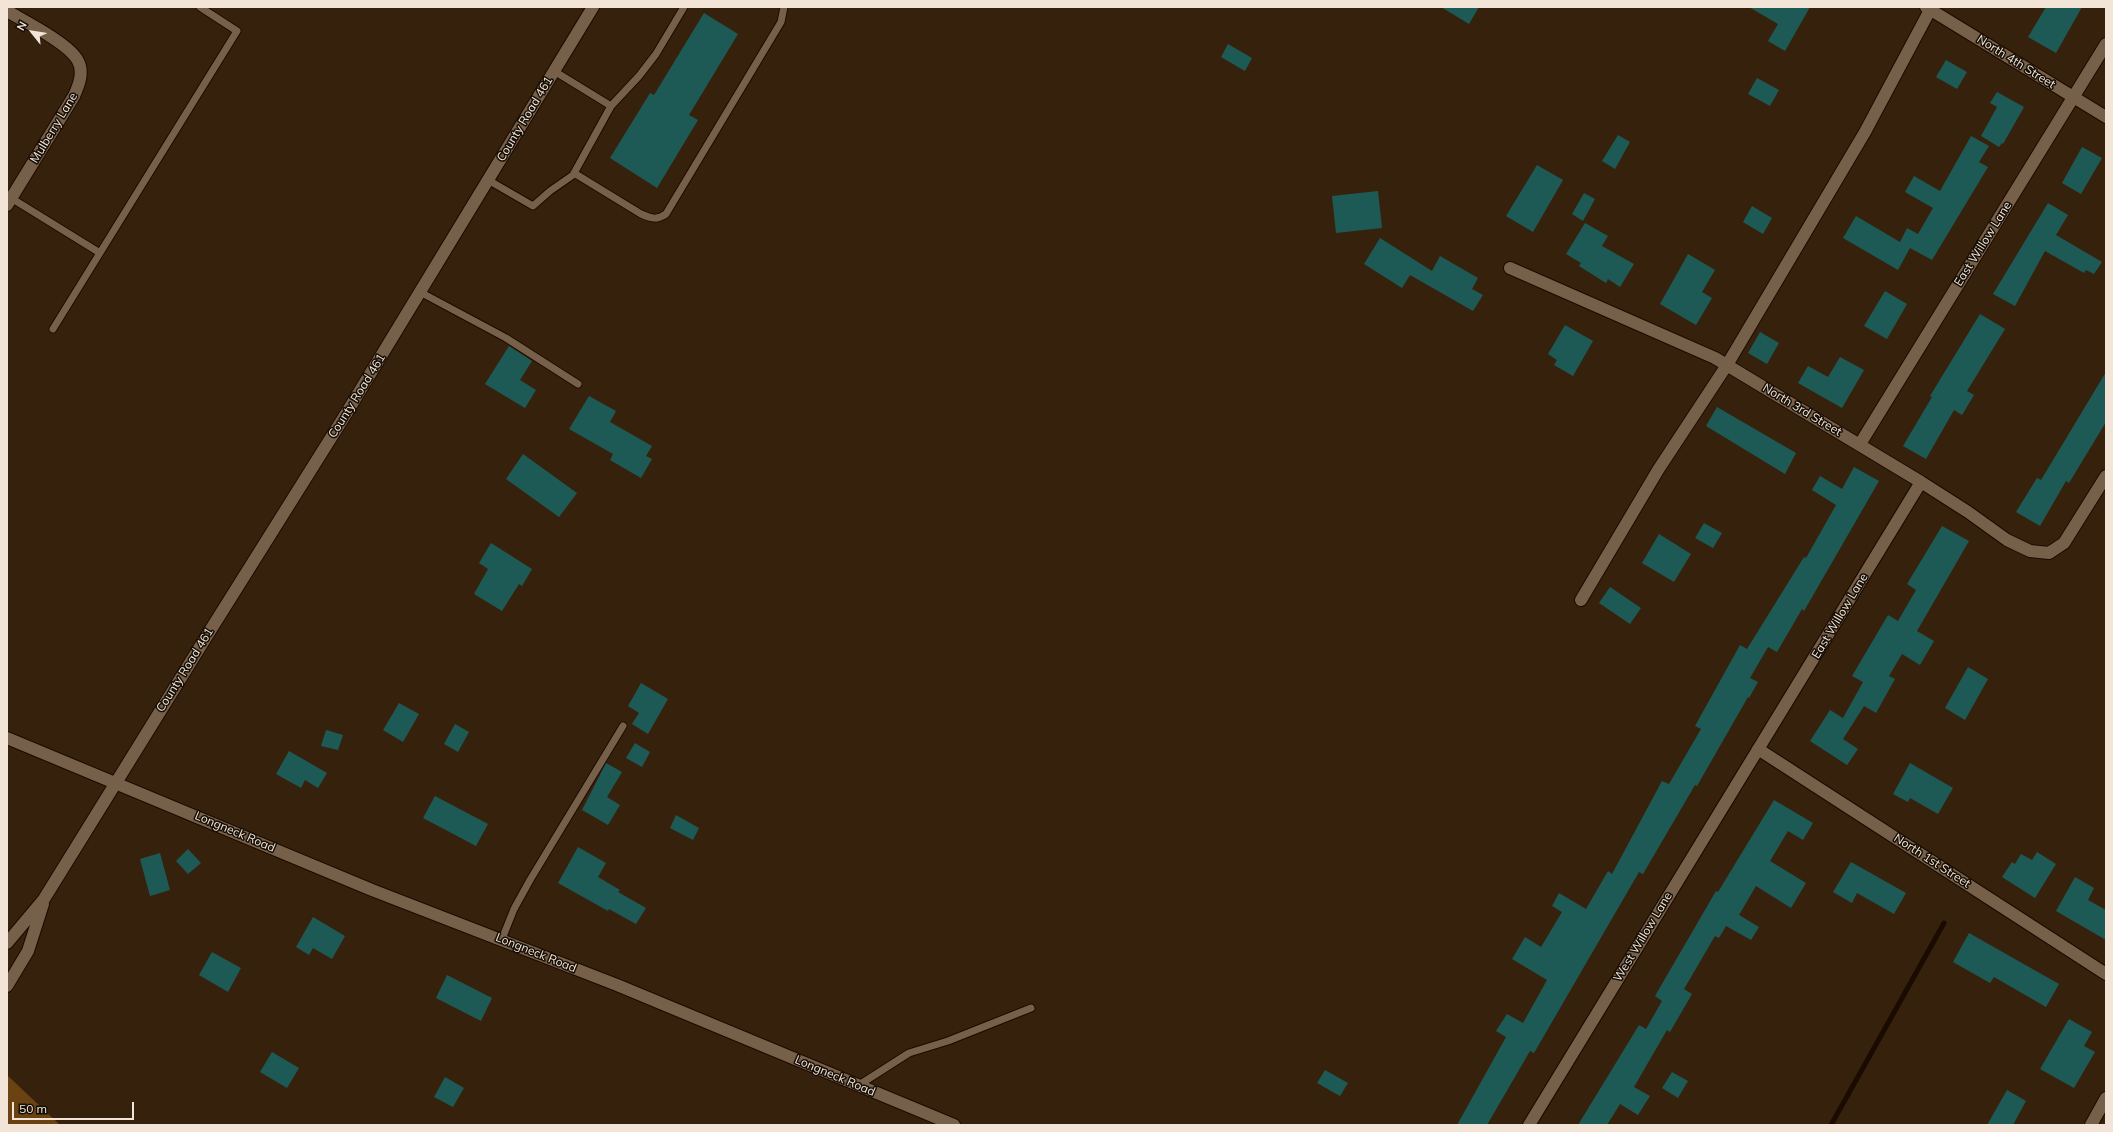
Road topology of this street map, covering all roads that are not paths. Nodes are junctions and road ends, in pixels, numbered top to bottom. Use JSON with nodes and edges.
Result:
{"nodes":[{"id":1,"x":200,"y":7,"type":"edge"},
{"id":2,"x":593,"y":7,"type":"edge"},
{"id":3,"x":684,"y":7,"type":"edge"},
{"id":4,"x":784,"y":7,"type":"edge"},
{"id":5,"x":1928,"y":8,"type":"edge"},
{"id":6,"x":7,"y":11,"type":"edge"},
{"id":7,"x":2106,"y":44,"type":"edge"},
{"id":8,"x":554,"y":71,"type":"junction"},
{"id":9,"x":2074,"y":98,"type":"junction"},
{"id":10,"x":611,"y":106,"type":"junction"},
{"id":11,"x":2106,"y":117,"type":"edge"},
{"id":12,"x":574,"y":173,"type":"junction"},
{"id":13,"x":488,"y":180,"type":"junction"},
{"id":14,"x":9,"y":202,"type":"edge"},
{"id":15,"x":100,"y":253,"type":"junction"},
{"id":16,"x":1510,"y":268,"type":"dead end"},
{"id":17,"x":420,"y":292,"type":"junction"},
{"id":18,"x":53,"y":328,"type":"dead end"},
{"id":19,"x":1727,"y":365,"type":"junction"},
{"id":20,"x":578,"y":384,"type":"dead end"},
{"id":21,"x":1860,"y":444,"type":"junction"},
{"id":22,"x":2106,"y":476,"type":"edge"},
{"id":23,"x":1921,"y":482,"type":"junction"},
{"id":24,"x":1581,"y":600,"type":"dead end"},
{"id":25,"x":623,"y":726,"type":"dead end"},
{"id":26,"x":7,"y":738,"type":"edge"},
{"id":27,"x":1758,"y":749,"type":"junction"},
{"id":28,"x":116,"y":782,"type":"junction"},
{"id":29,"x":44,"y":899,"type":"junction"},
{"id":30,"x":502,"y":939,"type":"junction"},
{"id":31,"x":7,"y":943,"type":"edge"},
{"id":32,"x":2106,"y":974,"type":"edge"},
{"id":33,"x":7,"y":986,"type":"edge"},
{"id":34,"x":1031,"y":1008,"type":"dead end"},
{"id":35,"x":859,"y":1085,"type":"junction"},
{"id":36,"x":2106,"y":1098,"type":"edge"},
{"id":37,"x":954,"y":1125,"type":"edge"},
{"id":38,"x":1529,"y":1125,"type":"edge"},
{"id":39,"x":2091,"y":1125,"type":"edge"}],
"edges":[{"from":1,"to":15,"type":"lane"},
{"from":2,"to":8,"type":"street","name":"County Road 461"},
{"from":3,"to":10,"type":"lane"},
{"from":4,"to":12,"type":"lane"},
{"from":5,"to":9,"type":"street","name":"North 4th Street"},
{"from":5,"to":19,"type":"street"},
{"from":6,"to":14,"type":"street","name":"Mulberry Lane"},
{"from":7,"to":9,"type":"street","name":"East Willow Lane"},
{"from":8,"to":10,"type":"lane"},
{"from":8,"to":13,"type":"street","name":"County Road 461"},
{"from":9,"to":11,"type":"street","name":"North 4th Street"},
{"from":9,"to":21,"type":"street","name":"East Willow Lane"},
{"from":10,"to":12,"type":"lane"},
{"from":12,"to":13,"type":"lane"},
{"from":13,"to":17,"type":"street","name":"County Road 461"},
{"from":14,"to":15,"type":"lane"},
{"from":15,"to":18,"type":"lane"},
{"from":16,"to":19,"type":"street","name":"North 3rd Street"},
{"from":17,"to":20,"type":"lane"},
{"from":17,"to":28,"type":"street","name":"County Road 461"},
{"from":19,"to":21,"type":"street","name":"North 3rd Street"},
{"from":19,"to":24,"type":"street"},
{"from":21,"to":23,"type":"street","name":"North 3rd Street"},
{"from":22,"to":23,"type":"street","name":"North 3rd Street"},
{"from":23,"to":27,"type":"street","name":"East Willow Lane"},
{"from":25,"to":30,"type":"lane"},
{"from":26,"to":28,"type":"street","name":"Longneck Road"},
{"from":27,"to":32,"type":"street","name":"North 1st Street"},
{"from":27,"to":38,"type":"street","name":"West Willow Lane"},
{"from":28,"to":29,"type":"street","name":"County Road 461"},
{"from":28,"to":30,"type":"street","name":"Longneck Road"},
{"from":29,"to":31,"type":"street"},
{"from":29,"to":33,"type":"street"},
{"from":30,"to":35,"type":"street","name":"Longneck Road"},
{"from":34,"to":35,"type":"lane"},
{"from":35,"to":37,"type":"street","name":"Longneck Road"},
{"from":36,"to":39,"type":"street"}]}
